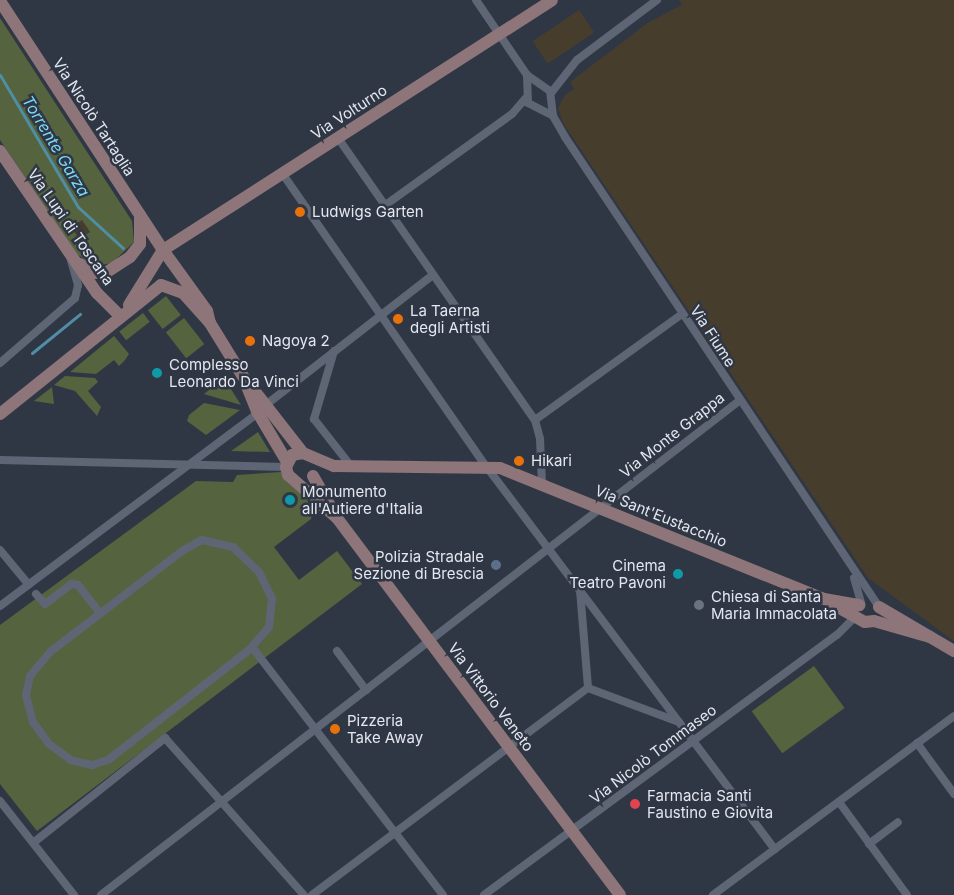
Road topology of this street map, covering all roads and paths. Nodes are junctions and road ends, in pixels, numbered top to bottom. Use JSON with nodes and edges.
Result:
{"nodes":[{"id":1,"x":476,"y":0,"type":"edge"},
{"id":2,"x":552,"y":0,"type":"edge"},
{"id":3,"x":657,"y":0,"type":"edge"},
{"id":4,"x":0,"y":1,"type":"edge"},
{"id":5,"x":499,"y":35,"type":"junction"},
{"id":6,"x":564,"y":74,"type":"junction"},
{"id":7,"x":527,"y":75,"type":"junction"},
{"id":8,"x":541,"y":83,"type":"junction"},
{"id":9,"x":551,"y":94,"type":"junction"},
{"id":10,"x":526,"y":96,"type":"junction"},
{"id":11,"x":536,"y":108,"type":"junction"},
{"id":12,"x":512,"y":114,"type":"junction"},
{"id":13,"x":553,"y":116,"type":"junction"},
{"id":14,"x":338,"y":138,"type":"junction"},
{"id":15,"x":0,"y":151,"type":"edge"},
{"id":16,"x":282,"y":173,"type":"junction"},
{"id":17,"x":384,"y":206,"type":"junction"},
{"id":18,"x":140,"y":215,"type":"junction"},
{"id":19,"x":163,"y":250,"type":"junction"},
{"id":20,"x":72,"y":257,"type":"junction"},
{"id":21,"x":433,"y":275,"type":"junction"},
{"id":22,"x":381,"y":314,"type":"junction"},
{"id":23,"x":682,"y":314,"type":"junction"},
{"id":24,"x":124,"y":315,"type":"junction"},
{"id":25,"x":210,"y":323,"type":"junction"},
{"id":26,"x":334,"y":351,"type":"junction"},
{"id":27,"x":0,"y":363,"type":"edge"},
{"id":28,"x":242,"y":375,"type":"junction"},
{"id":29,"x":739,"y":401,"type":"junction"},
{"id":30,"x":267,"y":404,"type":"junction"},
{"id":31,"x":258,"y":413,"type":"junction"},
{"id":32,"x":0,"y":414,"type":"edge"},
{"id":33,"x":535,"y":420,"type":"junction"},
{"id":34,"x":307,"y":455,"type":"junction"},
{"id":35,"x":0,"y":460,"type":"edge"},
{"id":36,"x":286,"y":464,"type":"junction"},
{"id":37,"x":187,"y":465,"type":"junction"},
{"id":38,"x":334,"y":466,"type":"junction"},
{"id":39,"x":351,"y":466,"type":"junction"},
{"id":40,"x":486,"y":466,"type":"junction"},
{"id":41,"x":314,"y":474,"type":"junction"},
{"id":42,"x":296,"y":482,"type":"junction"},
{"id":43,"x":542,"y":483,"type":"junction"},
{"id":44,"x":601,"y":508,"type":"junction"},
{"id":45,"x":337,"y":518,"type":"junction"},
{"id":46,"x":548,"y":549,"type":"junction"},
{"id":47,"x":0,"y":550,"type":"edge"},
{"id":48,"x":851,"y":570,"type":"junction"},
{"id":49,"x":29,"y":585,"type":"junction"},
{"id":50,"x":580,"y":589,"type":"junction"},
{"id":51,"x":36,"y":594,"type":"dead end"},
{"id":52,"x":878,"y":605,"type":"junction"},
{"id":53,"x":0,"y":606,"type":"edge"},
{"id":54,"x":864,"y":613,"type":"junction"},
{"id":55,"x":100,"y":614,"type":"junction"},
{"id":56,"x":930,"y":638,"type":"junction"},
{"id":57,"x":430,"y":640,"type":"junction"},
{"id":58,"x":252,"y":646,"type":"junction"},
{"id":59,"x":337,"y":651,"type":"dead end"},
{"id":60,"x":954,"y":651,"type":"edge"},
{"id":61,"x":588,"y":688,"type":"junction"},
{"id":62,"x":366,"y":690,"type":"junction"},
{"id":63,"x":954,"y":716,"type":"edge"},
{"id":64,"x":679,"y":722,"type":"junction"},
{"id":65,"x":315,"y":730,"type":"junction"},
{"id":66,"x":693,"y":741,"type":"junction"},
{"id":67,"x":916,"y":744,"type":"junction"},
{"id":68,"x":509,"y":747,"type":"junction"},
{"id":69,"x":954,"y":794,"type":"edge"},
{"id":70,"x":0,"y":801,"type":"edge"},
{"id":71,"x":221,"y":802,"type":"junction"},
{"id":72,"x":839,"y":802,"type":"junction"},
{"id":73,"x":898,"y":822,"type":"dead end"},
{"id":74,"x":572,"y":831,"type":"junction"},
{"id":75,"x":395,"y":833,"type":"junction"},
{"id":76,"x":33,"y":843,"type":"junction"},
{"id":77,"x":869,"y":844,"type":"junction"},
{"id":78,"x":775,"y":849,"type":"junction"},
{"id":79,"x":74,"y":895,"type":"edge"},
{"id":80,"x":101,"y":895,"type":"edge"},
{"id":81,"x":304,"y":895,"type":"edge"},
{"id":82,"x":312,"y":895,"type":"edge"},
{"id":83,"x":443,"y":895,"type":"edge"},
{"id":84,"x":484,"y":895,"type":"edge"},
{"id":85,"x":620,"y":895,"type":"edge"},
{"id":86,"x":713,"y":895,"type":"edge"},
{"id":87,"x":907,"y":895,"type":"edge"}],
"edges":[{"from":1,"to":5,"type":"street"},
{"from":2,"to":5,"type":"street","name":"Via Volturno"},
{"from":3,"to":6,"type":"street"},
{"from":4,"to":18,"type":"street","name":"Via Nicolò Tartaglia"},
{"from":5,"to":7,"type":"street"},
{"from":5,"to":14,"type":"street","name":"Via Volturno"},
{"from":6,"to":8,"type":"street"},
{"from":6,"to":9,"type":"street"},
{"from":7,"to":8,"type":"street"},
{"from":7,"to":10,"type":"street"},
{"from":8,"to":9,"type":"street"},
{"from":8,"to":10,"type":"street"},
{"from":9,"to":11,"type":"street"},
{"from":9,"to":13,"type":"street","name":"Via Fiume"},
{"from":10,"to":11,"type":"street"},
{"from":10,"to":12,"type":"street"},
{"from":11,"to":12,"type":"street"},
{"from":11,"to":13,"type":"street"},
{"from":12,"to":17,"type":"street"},
{"from":13,"to":23,"type":"street","name":"Via Fiume"},
{"from":14,"to":16,"type":"street","name":"Via Volturno"},
{"from":14,"to":17,"type":"street"},
{"from":15,"to":20,"type":"street","name":"Via Lupi di Toscana"},
{"from":16,"to":19,"type":"street","name":"Via Volturno"},
{"from":16,"to":22,"type":"street"},
{"from":17,"to":21,"type":"street"},
{"from":18,"to":19,"type":"street","name":"Via Nicolò Tartaglia"},
{"from":18,"to":20,"type":"street"},
{"from":19,"to":24,"type":"street"},
{"from":19,"to":25,"type":"street","name":"Via Nicolò Tartaglia"},
{"from":20,"to":24,"type":"street","name":"Via Lupi di Toscana"},
{"from":20,"to":27,"type":"street"},
{"from":21,"to":22,"type":"street"},
{"from":21,"to":33,"type":"street"},
{"from":22,"to":26,"type":"street"},
{"from":22,"to":40,"type":"street"},
{"from":23,"to":29,"type":"street","name":"Via Fiume"},
{"from":23,"to":33,"type":"street"},
{"from":24,"to":25,"type":"street"},
{"from":24,"to":32,"type":"street"},
{"from":25,"to":28,"type":"street"},
{"from":26,"to":30,"type":"street"},
{"from":26,"to":39,"type":"street"},
{"from":28,"to":30,"type":"street"},
{"from":28,"to":31,"type":"street"},
{"from":29,"to":44,"type":"street","name":"Via Monte Grappa"},
{"from":29,"to":48,"type":"street","name":"Via Fiume"},
{"from":30,"to":34,"type":"street"},
{"from":31,"to":36,"type":"street"},
{"from":31,"to":37,"type":"street"},
{"from":33,"to":43,"type":"street"},
{"from":34,"to":36,"type":"street"},
{"from":34,"to":38,"type":"street"},
{"from":34,"to":41,"type":"street"},
{"from":35,"to":37,"type":"street"},
{"from":36,"to":37,"type":"street"},
{"from":36,"to":42,"type":"street"},
{"from":37,"to":49,"type":"street"},
{"from":38,"to":39,"type":"street","name":"Via Sant'Eustacchio"},
{"from":38,"to":41,"type":"street"},
{"from":39,"to":40,"type":"street","name":"Via Sant'Eustacchio"},
{"from":40,"to":43,"type":"street","name":"Via Sant'Eustacchio"},
{"from":40,"to":46,"type":"street"},
{"from":41,"to":42,"type":"street"},
{"from":41,"to":45,"type":"street","name":"Via Vittorio Veneto"},
{"from":42,"to":45,"type":"street","name":"Via Vittorio Veneto"},
{"from":43,"to":44,"type":"street","name":"Via Sant'Eustacchio"},
{"from":44,"to":46,"type":"street","name":"Via Monte Grappa"},
{"from":44,"to":54,"type":"street","name":"Via Sant'Eustacchio"},
{"from":45,"to":57,"type":"street","name":"Via Vittorio Veneto"},
{"from":46,"to":50,"type":"street"},
{"from":46,"to":57,"type":"street","name":"Via Monte Grappa"},
{"from":47,"to":49,"type":"street"},
{"from":48,"to":52,"type":"street","name":"Via Fiume"},
{"from":48,"to":54,"type":"street","name":"Via Fiume"},
{"from":49,"to":53,"type":"street"},
{"from":50,"to":61,"type":"street"},
{"from":50,"to":64,"type":"street"},
{"from":51,"to":55,"type":"street"},
{"from":52,"to":54,"type":"street"},
{"from":52,"to":54,"type":"street"},
{"from":52,"to":56,"type":"street","name":"Via Sant'Eustacchio"},
{"from":54,"to":56,"type":"street","name":"Via Sant'Eustacchio"},
{"from":54,"to":66,"type":"street","name":"Via Nicolò Tommaseo"},
{"from":55,"to":58,"type":"street"},
{"from":55,"to":58,"type":"street"},
{"from":56,"to":60,"type":"street","name":"Via Sant'Eustacchio"},
{"from":57,"to":62,"type":"street","name":"Via Monte Grappa"},
{"from":57,"to":68,"type":"street","name":"Via Vittorio Veneto"},
{"from":58,"to":65,"type":"street"},
{"from":59,"to":62,"type":"street"},
{"from":61,"to":64,"type":"street"},
{"from":61,"to":68,"type":"street"},
{"from":62,"to":65,"type":"street","name":"Via Monte Grappa"},
{"from":63,"to":67,"type":"street"},
{"from":64,"to":66,"type":"street"},
{"from":65,"to":71,"type":"street","name":"Via Monte Grappa"},
{"from":65,"to":75,"type":"street"},
{"from":66,"to":74,"type":"street","name":"Via Nicolò Tommaseo"},
{"from":66,"to":78,"type":"street"},
{"from":67,"to":69,"type":"street"},
{"from":67,"to":72,"type":"street"},
{"from":68,"to":74,"type":"street","name":"Via Vittorio Veneto"},
{"from":68,"to":75,"type":"street"},
{"from":70,"to":76,"type":"street"},
{"from":71,"to":76,"type":"street"},
{"from":71,"to":80,"type":"street","name":"Via Monte Grappa"},
{"from":71,"to":81,"type":"street"},
{"from":72,"to":77,"type":"street"},
{"from":72,"to":78,"type":"street"},
{"from":73,"to":77,"type":"street"},
{"from":74,"to":84,"type":"street","name":"Via Nicolò Tommaseo"},
{"from":74,"to":85,"type":"street","name":"Via Vittorio Veneto"},
{"from":75,"to":82,"type":"street"},
{"from":75,"to":83,"type":"street"},
{"from":76,"to":79,"type":"street"},
{"from":77,"to":87,"type":"street"},
{"from":78,"to":86,"type":"street"}]}
